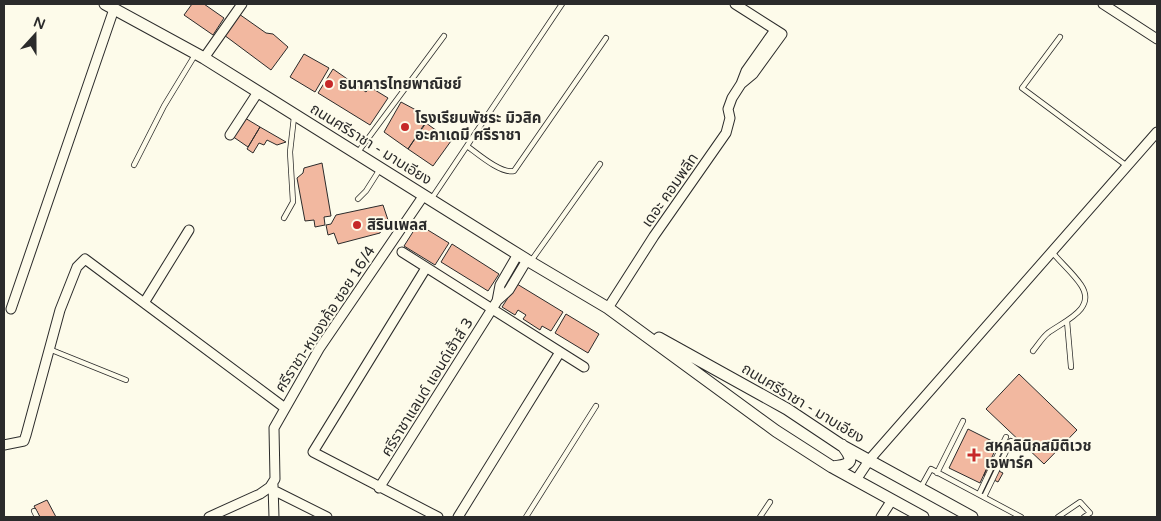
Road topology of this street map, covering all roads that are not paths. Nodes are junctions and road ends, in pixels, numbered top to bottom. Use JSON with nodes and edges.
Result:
{"nodes":[{"id":1,"x":242,"y":4,"type":"edge"},
{"id":2,"x":562,"y":4,"type":"edge"},
{"id":3,"x":736,"y":4,"type":"edge"},
{"id":4,"x":1102,"y":4,"type":"edge"},
{"id":5,"x":110,"y":6,"type":"edge"},
{"id":6,"x":444,"y":36,"type":"dead end"},
{"id":7,"x":1060,"y":36,"type":"dead end"},
{"id":8,"x":606,"y":38,"type":"dead end"},
{"id":9,"x":1157,"y":39,"type":"edge"},
{"id":10,"x":200,"y":56,"type":"junction"},
{"id":11,"x":258,"y":92,"type":"junction"},
{"id":12,"x":295,"y":115,"type":"junction"},
{"id":13,"x":1157,"y":132,"type":"edge"},
{"id":14,"x":230,"y":135,"type":"dead end"},
{"id":15,"x":466,"y":146,"type":"junction"},
{"id":16,"x":357,"y":153,"type":"junction"},
{"id":17,"x":134,"y":164,"type":"dead end"},
{"id":18,"x":600,"y":164,"type":"dead end"},
{"id":19,"x":1127,"y":166,"type":"junction"},
{"id":20,"x":381,"y":168,"type":"junction"},
{"id":21,"x":427,"y":197,"type":"junction"},
{"id":22,"x":358,"y":199,"type":"dead end"},
{"id":23,"x":284,"y":218,"type":"dead end"},
{"id":24,"x":189,"y":230,"type":"dead end"},
{"id":25,"x":402,"y":252,"type":"dead end"},
{"id":26,"x":1052,"y":252,"type":"junction"},
{"id":27,"x":525,"y":259,"type":"junction"},
{"id":28,"x":426,"y":268,"type":"junction"},
{"id":29,"x":144,"y":303,"type":"junction"},
{"id":30,"x":495,"y":305,"type":"junction"},
{"id":31,"x":608,"y":308,"type":"junction"},
{"id":32,"x":11,"y":309,"type":"dead end"},
{"id":33,"x":618,"y":315,"type":"junction"},
{"id":34,"x":1067,"y":321,"type":"junction"},
{"id":35,"x":49,"y":349,"type":"junction"},
{"id":36,"x":1033,"y":351,"type":"dead end"},
{"id":37,"x":560,"y":352,"type":"junction"},
{"id":38,"x":584,"y":367,"type":"dead end"},
{"id":39,"x":1071,"y":367,"type":"dead end"},
{"id":40,"x":126,"y":380,"type":"dead end"},
{"id":41,"x":596,"y":406,"type":"dead end"},
{"id":42,"x":284,"y":408,"type":"junction"},
{"id":43,"x":963,"y":421,"type":"dead end"},
{"id":44,"x":1006,"y":437,"type":"dead end"},
{"id":45,"x":1011,"y":441,"type":"dead end"},
{"id":46,"x":4,"y":445,"type":"edge"},
{"id":47,"x":841,"y":445,"type":"junction"},
{"id":48,"x":870,"y":460,"type":"junction"},
{"id":49,"x":832,"y":467,"type":"junction"},
{"id":50,"x":937,"y":472,"type":"junction"},
{"id":51,"x":856,"y":480,"type":"junction"},
{"id":52,"x":273,"y":486,"type":"junction"},
{"id":53,"x":379,"y":488,"type":"junction"},
{"id":54,"x":920,"y":488,"type":"junction"},
{"id":55,"x":981,"y":495,"type":"junction"},
{"id":56,"x":892,"y":500,"type":"junction"},
{"id":57,"x":770,"y":502,"type":"dead end"},
{"id":58,"x":34,"y":511,"type":"dead end"},
{"id":59,"x":37,"y":517,"type":"edge"},
{"id":60,"x":209,"y":517,"type":"edge"},
{"id":61,"x":274,"y":517,"type":"edge"},
{"id":62,"x":327,"y":517,"type":"edge"},
{"id":63,"x":438,"y":517,"type":"edge"},
{"id":64,"x":458,"y":517,"type":"edge"},
{"id":65,"x":526,"y":517,"type":"edge"},
{"id":66,"x":760,"y":517,"type":"edge"},
{"id":67,"x":881,"y":517,"type":"edge"},
{"id":68,"x":923,"y":517,"type":"edge"},
{"id":69,"x":972,"y":517,"type":"edge"},
{"id":70,"x":1020,"y":517,"type":"edge"},
{"id":71,"x":1058,"y":517,"type":"edge"},
{"id":72,"x":1084,"y":517,"type":"edge"}],
"edges":[{"from":1,"to":10,"type":"street"},
{"from":2,"to":15,"type":"lane"},
{"from":3,"to":31,"type":"street","name":"เดอะ คอมพลีท"},
{"from":4,"to":9,"type":"street"},
{"from":5,"to":10,"type":"main road","name":"ถนนศรีราชา - มาบเอียง"},
{"from":5,"to":32,"type":"street"},
{"from":6,"to":16,"type":"lane"},
{"from":7,"to":19,"type":"lane"},
{"from":8,"to":15,"type":"lane"},
{"from":10,"to":11,"type":"main road","name":"ถนนศรีราชา - มาบเอียง"},
{"from":10,"to":17,"type":"lane"},
{"from":11,"to":12,"type":"main road","name":"ถนนศรีราชา - มาบเอียง"},
{"from":11,"to":14,"type":"street"},
{"from":12,"to":16,"type":"main road","name":"ถนนศรีราชา - มาบเอียง"},
{"from":12,"to":23,"type":"lane"},
{"from":13,"to":19,"type":"street"},
{"from":15,"to":21,"type":"lane"},
{"from":16,"to":20,"type":"main road","name":"ถนนศรีราชา - มาบเอียง"},
{"from":18,"to":27,"type":"lane"},
{"from":19,"to":26,"type":"street"},
{"from":20,"to":21,"type":"main road","name":"ถนนศรีราชา - มาบเอียง"},
{"from":20,"to":22,"type":"lane"},
{"from":21,"to":27,"type":"main road","name":"ถนนศรีราชา - มาบเอียง"},
{"from":21,"to":42,"type":"street","name":"ศรีราชา-หนองค้อ ซอย 16/4"},
{"from":24,"to":29,"type":"street"},
{"from":25,"to":28,"type":"street"},
{"from":26,"to":34,"type":"lane"},
{"from":26,"to":48,"type":"street"},
{"from":27,"to":30,"type":"street","name":"ศรีราชาแลนด์ แอนด์เฮ้าส์ 3"},
{"from":27,"to":31,"type":"main road","name":"ถนนศรีราชา - มาบเอียง"},
{"from":28,"to":30,"type":"street"},
{"from":28,"to":53,"type":"street"},
{"from":29,"to":35,"type":"street"},
{"from":29,"to":42,"type":"street"},
{"from":30,"to":37,"type":"street"},
{"from":30,"to":53,"type":"street","name":"ศรีราชาแลนด์ แอนด์เฮ้าส์ 3"},
{"from":31,"to":33,"type":"main road","name":"ถนนศรีราชา - มาบเอียง"},
{"from":33,"to":47,"type":"main road","name":"ถนนศรีราชา - มาบเอียง"},
{"from":33,"to":49,"type":"main road","name":"ถนนศรีราชา - มาบเอียง"},
{"from":34,"to":36,"type":"lane"},
{"from":34,"to":39,"type":"lane"},
{"from":35,"to":40,"type":"lane"},
{"from":35,"to":46,"type":"street"},
{"from":37,"to":38,"type":"street"},
{"from":37,"to":64,"type":"street"},
{"from":41,"to":65,"type":"lane"},
{"from":42,"to":52,"type":"street","name":"ศรีราชา-หนองค้อ ซอย 16/4"},
{"from":43,"to":50,"type":"lane"},
{"from":44,"to":55,"type":"lane"},
{"from":45,"to":55,"type":"lane"},
{"from":47,"to":48,"type":"main road","name":"ถนนศรีราชา - มาบเอียง"},
{"from":47,"to":49,"type":"main road"},
{"from":48,"to":51,"type":"street"},
{"from":48,"to":54,"type":"main road","name":"ถนนศรีราชา - มาบเอียง"},
{"from":49,"to":51,"type":"main road","name":"ถนนศรีราชา - มาบเอียง"},
{"from":50,"to":54,"type":"lane"},
{"from":50,"to":55,"type":"lane"},
{"from":51,"to":56,"type":"main road","name":"ถนนศรีราชา - มาบเอียง"},
{"from":52,"to":60,"type":"street"},
{"from":52,"to":61,"type":"street","name":"ศรีราชา-หนองค้อ ซอย 16/4"},
{"from":52,"to":62,"type":"street"},
{"from":53,"to":63,"type":"street"},
{"from":54,"to":69,"type":"main road","name":"ถนนศรีราชา - มาบเอียง"},
{"from":55,"to":70,"type":"lane"},
{"from":56,"to":67,"type":"street"},
{"from":56,"to":68,"type":"main road","name":"ถนนศรีราชา - มาบเอียง"},
{"from":57,"to":66,"type":"lane"},
{"from":58,"to":59,"type":"lane"},
{"from":71,"to":72,"type":"lane"}]}
